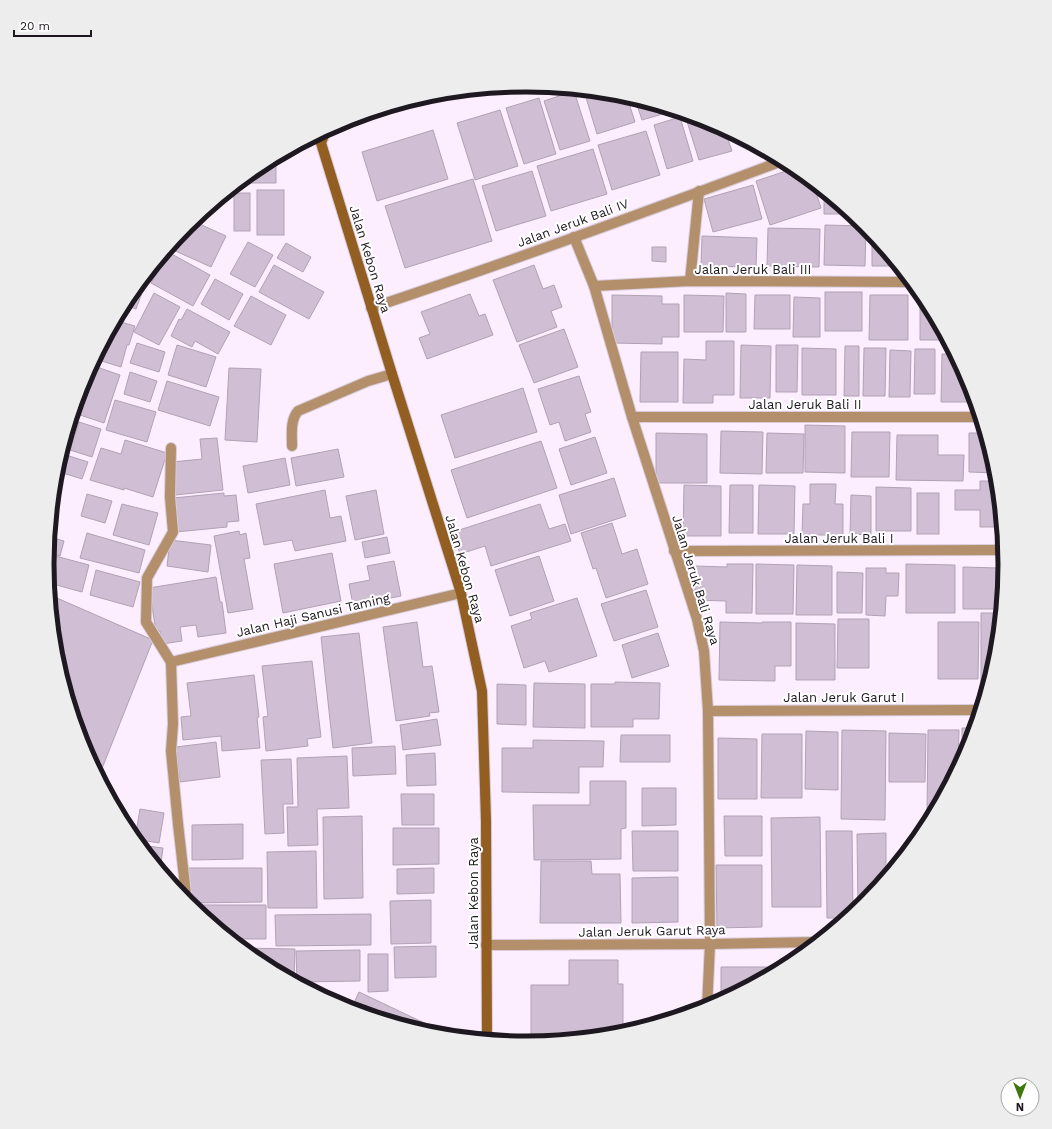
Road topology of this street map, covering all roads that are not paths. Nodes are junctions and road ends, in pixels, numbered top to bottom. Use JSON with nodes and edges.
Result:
{"nodes":[{"id":1,"x":323,"y":138,"type":"edge"},
{"id":2,"x":775,"y":164,"type":"edge"},
{"id":3,"x":699,"y":192,"type":"junction"},
{"id":4,"x":574,"y":237,"type":"junction"},
{"id":5,"x":690,"y":281,"type":"junction"},
{"id":6,"x":904,"y":282,"type":"edge"},
{"id":7,"x":594,"y":286,"type":"junction"},
{"id":8,"x":371,"y":308,"type":"junction"},
{"id":9,"x":392,"y":374,"type":"junction"},
{"id":10,"x":632,"y":417,"type":"junction"},
{"id":11,"x":974,"y":417,"type":"edge"},
{"id":12,"x":292,"y":446,"type":"dead end"},
{"id":13,"x":170,"y":448,"type":"dead end"},
{"id":14,"x":998,"y":550,"type":"edge"},
{"id":15,"x":674,"y":551,"type":"junction"},
{"id":16,"x":461,"y":593,"type":"junction"},
{"id":17,"x":171,"y":662,"type":"junction"},
{"id":18,"x":975,"y":710,"type":"edge"},
{"id":19,"x":708,"y":711,"type":"junction"},
{"id":20,"x":186,"y":891,"type":"edge"},
{"id":21,"x":809,"y":942,"type":"edge"},
{"id":22,"x":710,"y":944,"type":"junction"},
{"id":23,"x":486,"y":946,"type":"junction"},
{"id":24,"x":707,"y":1001,"type":"edge"},
{"id":25,"x":487,"y":1034,"type":"edge"}],
"edges":[{"from":1,"to":8,"type":"street","name":"Jalan Kebon Raya"},
{"from":2,"to":3,"type":"street","name":"Jalan Jeruk Bali IV"},
{"from":3,"to":4,"type":"street","name":"Jalan Jeruk Bali IV"},
{"from":3,"to":5,"type":"street"},
{"from":4,"to":7,"type":"street","name":"Jalan Jeruk Bali Raya"},
{"from":4,"to":8,"type":"street","name":"Jalan Jeruk Bali IV"},
{"from":5,"to":6,"type":"street","name":"Jalan Jeruk Bali III"},
{"from":5,"to":7,"type":"street","name":"Jalan Jeruk Bali III"},
{"from":7,"to":10,"type":"street","name":"Jalan Jeruk Bali Raya"},
{"from":8,"to":9,"type":"street","name":"Jalan Kebon Raya"},
{"from":9,"to":12,"type":"street"},
{"from":9,"to":16,"type":"street","name":"Jalan Kebon Raya"},
{"from":10,"to":11,"type":"street","name":"Jalan Jeruk Bali II"},
{"from":10,"to":15,"type":"street","name":"Jalan Jeruk Bali Raya"},
{"from":13,"to":17,"type":"street"},
{"from":14,"to":15,"type":"street","name":"Jalan Jeruk Bali I"},
{"from":15,"to":19,"type":"street","name":"Jalan Jeruk Bali Raya"},
{"from":16,"to":17,"type":"street","name":"Jalan Haji Sanusi Taming"},
{"from":16,"to":23,"type":"street","name":"Jalan Kebon Raya"},
{"from":17,"to":20,"type":"street"},
{"from":18,"to":19,"type":"street","name":"Jalan Jeruk Garut I"},
{"from":19,"to":22,"type":"street","name":"Jalan Jeruk Bali Raya"},
{"from":21,"to":22,"type":"street","name":"Jalan Jeruk Garut Raya"},
{"from":22,"to":23,"type":"street","name":"Jalan Jeruk Garut Raya"},
{"from":22,"to":24,"type":"street","name":"Jalan Jeruk Bali Raya"},
{"from":23,"to":25,"type":"street","name":"Jalan Kebon Raya"}]}
